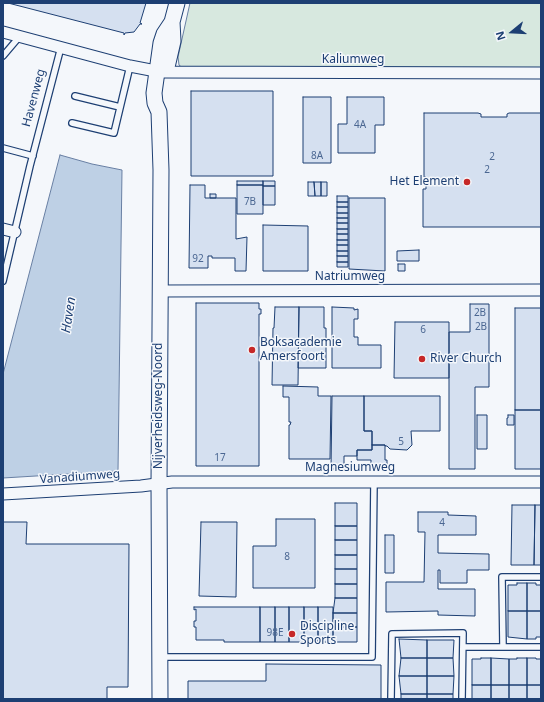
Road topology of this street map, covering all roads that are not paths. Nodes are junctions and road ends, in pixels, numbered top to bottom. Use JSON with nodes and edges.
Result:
{"nodes":[{"id":1,"x":177,"y":3,"type":"edge"},
{"id":2,"x":3,"y":32,"type":"edge"},
{"id":3,"x":20,"y":36,"type":"junction"},
{"id":4,"x":62,"y":47,"type":"junction"},
{"id":5,"x":3,"y":56,"type":"edge"},
{"id":6,"x":130,"y":66,"type":"junction"},
{"id":7,"x":161,"y":72,"type":"junction"},
{"id":8,"x":541,"y":73,"type":"edge"},
{"id":9,"x":75,"y":96,"type":"dead end"},
{"id":10,"x":120,"y":107,"type":"junction"},
{"id":11,"x":72,"y":123,"type":"dead end"},
{"id":12,"x":3,"y":148,"type":"edge"},
{"id":13,"x":32,"y":156,"type":"junction"},
{"id":14,"x":3,"y":229,"type":"edge"},
{"id":15,"x":14,"y":232,"type":"junction"},
{"id":16,"x":3,"y":280,"type":"edge"},
{"id":17,"x":159,"y":290,"type":"junction"},
{"id":18,"x":541,"y":290,"type":"edge"},
{"id":19,"x":374,"y":481,"type":"junction"},
{"id":20,"x":541,"y":482,"type":"edge"},
{"id":21,"x":159,"y":484,"type":"junction"},
{"id":22,"x":3,"y":494,"type":"edge"},
{"id":23,"x":541,"y":577,"type":"edge"},
{"id":24,"x":463,"y":647,"type":"junction"},
{"id":25,"x":503,"y":647,"type":"junction"},
{"id":26,"x":541,"y":647,"type":"edge"},
{"id":27,"x":159,"y":657,"type":"junction"},
{"id":28,"x":160,"y":699,"type":"edge"},
{"id":29,"x":391,"y":699,"type":"edge"},
{"id":30,"x":462,"y":699,"type":"edge"}],
"edges":[{"from":1,"to":7,"type":"street","name":"Nijverheidsweg-Noord"},
{"from":2,"to":3,"type":"street"},
{"from":3,"to":4,"type":"street"},
{"from":3,"to":5,"type":"lane"},
{"from":4,"to":6,"type":"street"},
{"from":4,"to":13,"type":"lane","name":"Havenweg"},
{"from":6,"to":7,"type":"street"},
{"from":6,"to":10,"type":"lane"},
{"from":7,"to":8,"type":"street","name":"Kaliumweg"},
{"from":7,"to":17,"type":"street","name":"Nijverheidsweg-Noord"},
{"from":9,"to":10,"type":"lane"},
{"from":10,"to":11,"type":"lane"},
{"from":12,"to":13,"type":"lane"},
{"from":13,"to":15,"type":"lane","name":"Havenweg"},
{"from":14,"to":15,"type":"street"},
{"from":15,"to":16,"type":"lane","name":"Havenweg"},
{"from":17,"to":18,"type":"street","name":"Natriumweg"},
{"from":17,"to":21,"type":"street","name":"Nijverheidsweg-Noord"},
{"from":19,"to":20,"type":"street","name":"Magnesiumweg"},
{"from":19,"to":21,"type":"street","name":"Magnesiumweg"},
{"from":19,"to":27,"type":"lane"},
{"from":21,"to":22,"type":"street","name":"Vanadiumweg"},
{"from":21,"to":27,"type":"street","name":"Nijverheidsweg-Noord"},
{"from":23,"to":25,"type":"lane"},
{"from":24,"to":25,"type":"lane"},
{"from":24,"to":29,"type":"lane"},
{"from":24,"to":30,"type":"lane"},
{"from":25,"to":26,"type":"lane"},
{"from":27,"to":28,"type":"street","name":"Nijverheidsweg-Noord"}]}
